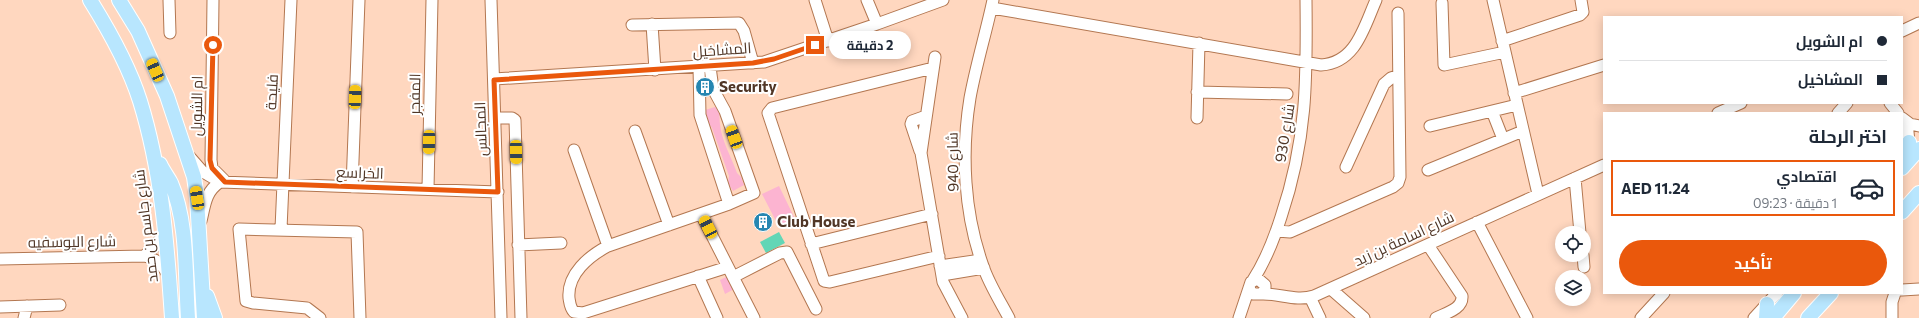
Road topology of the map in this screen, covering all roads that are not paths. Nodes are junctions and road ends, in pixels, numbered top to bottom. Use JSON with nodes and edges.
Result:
{"nodes":[{"id":1,"x":90,"y":0,"type":"edge"},
{"id":2,"x":119,"y":0,"type":"edge"},
{"id":3,"x":169,"y":0,"type":"edge"},
{"id":4,"x":213,"y":0,"type":"edge"},
{"id":5,"x":291,"y":0,"type":"edge"},
{"id":6,"x":359,"y":0,"type":"edge"},
{"id":7,"x":432,"y":0,"type":"edge"},
{"id":8,"x":491,"y":0,"type":"edge"},
{"id":9,"x":815,"y":0,"type":"edge"},
{"id":10,"x":866,"y":0,"type":"edge"},
{"id":11,"x":943,"y":0,"type":"edge"},
{"id":12,"x":1306,"y":0,"type":"edge"},
{"id":13,"x":1376,"y":0,"type":"edge"},
{"id":14,"x":1495,"y":0,"type":"edge"},
{"id":15,"x":1581,"y":0,"type":"edge"},
{"id":16,"x":992,"y":4,"type":"edge"},
{"id":17,"x":1442,"y":4,"type":"dead end"},
{"id":18,"x":1398,"y":13,"type":"dead end"},
{"id":19,"x":1919,"y":23,"type":"edge"},
{"id":20,"x":652,"y":24,"type":"junction"},
{"id":21,"x":877,"y":24,"type":"junction"},
{"id":22,"x":632,"y":25,"type":"dead end"},
{"id":23,"x":1903,"y":31,"type":"edge"},
{"id":24,"x":170,"y":33,"type":"dead end"},
{"id":25,"x":828,"y":41,"type":"junction"},
{"id":26,"x":1502,"y":41,"type":"junction"},
{"id":27,"x":1199,"y":43,"type":"junction"},
{"id":28,"x":1505,"y":52,"type":"junction"},
{"id":29,"x":753,"y":63,"type":"junction"},
{"id":30,"x":1307,"y":64,"type":"junction"},
{"id":31,"x":1603,"y":65,"type":"edge"},
{"id":32,"x":698,"y":67,"type":"junction"},
{"id":33,"x":710,"y":67,"type":"junction"},
{"id":34,"x":655,"y":70,"type":"junction"},
{"id":35,"x":1397,"y":76,"type":"junction"},
{"id":36,"x":494,"y":80,"type":"junction"},
{"id":37,"x":1197,"y":92,"type":"junction"},
{"id":38,"x":1514,"y":93,"type":"junction"},
{"id":39,"x":1287,"y":94,"type":"dead end"},
{"id":40,"x":719,"y":100,"type":"junction"},
{"id":41,"x":1739,"y":104,"type":"edge"},
{"id":42,"x":1846,"y":104,"type":"edge"},
{"id":43,"x":1891,"y":104,"type":"edge"},
{"id":44,"x":1517,"y":105,"type":"junction"},
{"id":45,"x":700,"y":108,"type":"junction"},
{"id":46,"x":1492,"y":111,"type":"junction"},
{"id":47,"x":1720,"y":112,"type":"edge"},
{"id":48,"x":1839,"y":112,"type":"edge"},
{"id":49,"x":1897,"y":112,"type":"edge"},
{"id":50,"x":496,"y":118,"type":"junction"},
{"id":51,"x":1196,"y":118,"type":"dead end"},
{"id":52,"x":1903,"y":120,"type":"edge"},
{"id":53,"x":1903,"y":121,"type":"edge"},
{"id":54,"x":1430,"y":126,"type":"dead end"},
{"id":55,"x":1919,"y":126,"type":"edge"},
{"id":56,"x":635,"y":131,"type":"dead end"},
{"id":57,"x":1523,"y":131,"type":"junction"},
{"id":58,"x":1503,"y":139,"type":"junction"},
{"id":59,"x":1912,"y":143,"type":"edge"},
{"id":60,"x":574,"y":150,"type":"dead end"},
{"id":61,"x":153,"y":152,"type":"junction"},
{"id":62,"x":187,"y":154,"type":"junction"},
{"id":63,"x":1903,"y":154,"type":"edge"},
{"id":64,"x":1603,"y":164,"type":"edge"},
{"id":65,"x":1903,"y":166,"type":"edge"},
{"id":66,"x":1346,"y":168,"type":"dead end"},
{"id":67,"x":1428,"y":170,"type":"dead end"},
{"id":68,"x":1575,"y":178,"type":"junction"},
{"id":69,"x":223,"y":182,"type":"junction"},
{"id":70,"x":283,"y":185,"type":"junction"},
{"id":71,"x":352,"y":187,"type":"junction"},
{"id":72,"x":428,"y":189,"type":"junction"},
{"id":73,"x":498,"y":192,"type":"junction"},
{"id":74,"x":1919,"y":193,"type":"edge"},
{"id":75,"x":1538,"y":194,"type":"junction"},
{"id":76,"x":729,"y":204,"type":"junction"},
{"id":77,"x":1903,"y":211,"type":"edge"},
{"id":78,"x":701,"y":214,"type":"junction"},
{"id":79,"x":932,"y":214,"type":"junction"},
{"id":80,"x":1477,"y":222,"type":"junction"},
{"id":81,"x":669,"y":226,"type":"junction"},
{"id":82,"x":1579,"y":226,"type":"edge"},
{"id":83,"x":165,"y":228,"type":"junction"},
{"id":84,"x":281,"y":229,"type":"junction"},
{"id":85,"x":199,"y":231,"type":"junction"},
{"id":86,"x":1277,"y":231,"type":"junction"},
{"id":87,"x":561,"y":243,"type":"dead end"},
{"id":88,"x":811,"y":244,"type":"junction"},
{"id":89,"x":518,"y":245,"type":"junction"},
{"id":90,"x":1428,"y":245,"type":"junction"},
{"id":91,"x":608,"y":246,"type":"junction"},
{"id":92,"x":144,"y":256,"type":"junction"},
{"id":93,"x":500,"y":256,"type":"junction"},
{"id":94,"x":0,"y":259,"type":"edge"},
{"id":95,"x":1584,"y":262,"type":"edge"},
{"id":96,"x":982,"y":264,"type":"junction"},
{"id":97,"x":940,"y":266,"type":"junction"},
{"id":98,"x":1584,"y":267,"type":"dead end"},
{"id":99,"x":731,"y":272,"type":"junction"},
{"id":100,"x":698,"y":276,"type":"junction"},
{"id":101,"x":170,"y":277,"type":"junction"},
{"id":102,"x":202,"y":281,"type":"junction"},
{"id":103,"x":1258,"y":287,"type":"junction"},
{"id":104,"x":1331,"y":289,"type":"junction"},
{"id":105,"x":1903,"y":290,"type":"edge"},
{"id":106,"x":1919,"y":290,"type":"edge"},
{"id":107,"x":1663,"y":294,"type":"edge"},
{"id":108,"x":1776,"y":294,"type":"edge"},
{"id":109,"x":1793,"y":294,"type":"edge"},
{"id":110,"x":1830,"y":294,"type":"edge"},
{"id":111,"x":1895,"y":294,"type":"edge"},
{"id":112,"x":1310,"y":298,"type":"junction"},
{"id":113,"x":60,"y":305,"type":"dead end"},
{"id":114,"x":27,"y":306,"type":"junction"},
{"id":115,"x":0,"y":307,"type":"edge"},
{"id":116,"x":816,"y":309,"type":"dead end"},
{"id":117,"x":1766,"y":311,"type":"edge"},
{"id":118,"x":1242,"y":313,"type":"edge"},
{"id":119,"x":24,"y":318,"type":"edge"},
{"id":120,"x":172,"y":318,"type":"edge"},
{"id":121,"x":188,"y":318,"type":"edge"},
{"id":122,"x":204,"y":318,"type":"edge"},
{"id":123,"x":215,"y":318,"type":"edge"},
{"id":124,"x":320,"y":318,"type":"edge"},
{"id":125,"x":360,"y":318,"type":"edge"},
{"id":126,"x":501,"y":318,"type":"edge"},
{"id":127,"x":506,"y":318,"type":"edge"},
{"id":128,"x":521,"y":318,"type":"edge"},
{"id":129,"x":717,"y":318,"type":"edge"},
{"id":130,"x":754,"y":318,"type":"edge"},
{"id":131,"x":962,"y":318,"type":"edge"},
{"id":132,"x":1009,"y":318,"type":"edge"},
{"id":133,"x":1320,"y":318,"type":"edge"},
{"id":134,"x":1364,"y":318,"type":"edge"},
{"id":135,"x":1436,"y":318,"type":"edge"},
{"id":136,"x":1527,"y":318,"type":"edge"},
{"id":137,"x":1642,"y":318,"type":"edge"},
{"id":138,"x":1754,"y":318,"type":"edge"},
{"id":139,"x":1773,"y":318,"type":"edge"},
{"id":140,"x":1808,"y":318,"type":"edge"},
{"id":141,"x":1892,"y":318,"type":"edge"}],
"edges":[{"from":1,"to":61,"type":"main road","name":"شارع جاسم بن حمد"},
{"from":2,"to":62,"type":"main road"},
{"from":3,"to":24,"type":"street"},
{"from":4,"to":69,"type":"street","name":"ام الشويل"},
{"from":5,"to":70,"type":"street","name":"فليحة"},
{"from":6,"to":71,"type":"street"},
{"from":7,"to":72,"type":"street","name":"المفجر"},
{"from":8,"to":36,"type":"street","name":"المجالس"},
{"from":9,"to":25,"type":"street"},
{"from":10,"to":21,"type":"street"},
{"from":11,"to":21,"type":"street","name":"المشاخيل"},
{"from":12,"to":30,"type":"street","name":"شارع 930"},
{"from":13,"to":30,"type":"street"},
{"from":14,"to":26,"type":"street"},
{"from":15,"to":26,"type":"street"},
{"from":16,"to":27,"type":"street"},
{"from":16,"to":96,"type":"street","name":"شارع 940"},
{"from":17,"to":28,"type":"street"},
{"from":18,"to":35,"type":"street"},
{"from":19,"to":23,"type":"street"},
{"from":20,"to":22,"type":"street"},
{"from":20,"to":29,"type":"street"},
{"from":20,"to":34,"type":"street"},
{"from":21,"to":25,"type":"street","name":"المشاخيل"},
{"from":25,"to":29,"type":"street","name":"المشاخيل"},
{"from":26,"to":28,"type":"street"},
{"from":27,"to":30,"type":"street"},
{"from":27,"to":37,"type":"street"},
{"from":28,"to":38,"type":"street"},
{"from":29,"to":33,"type":"street","name":"المشاخيل"},
{"from":30,"to":86,"type":"street","name":"شارع 930"},
{"from":31,"to":38,"type":"street"},
{"from":32,"to":33,"type":"street","name":"المشاخيل"},
{"from":32,"to":34,"type":"street","name":"المشاخيل"},
{"from":32,"to":45,"type":"street"},
{"from":33,"to":40,"type":"street"},
{"from":34,"to":36,"type":"street","name":"المشاخيل"},
{"from":35,"to":66,"type":"street"},
{"from":35,"to":86,"type":"street"},
{"from":36,"to":50,"type":"street","name":"المجالس"},
{"from":37,"to":39,"type":"street"},
{"from":37,"to":51,"type":"street"},
{"from":38,"to":44,"type":"street"},
{"from":40,"to":45,"type":"street"},
{"from":40,"to":76,"type":"street"},
{"from":41,"to":47,"type":"street"},
{"from":42,"to":48,"type":"street"},
{"from":43,"to":49,"type":"street"},
{"from":44,"to":46,"type":"street"},
{"from":44,"to":57,"type":"street"},
{"from":45,"to":76,"type":"street"},
{"from":46,"to":54,"type":"street"},
{"from":46,"to":58,"type":"street"},
{"from":50,"to":73,"type":"street","name":"المجالس"},
{"from":50,"to":89,"type":"street"},
{"from":52,"to":55,"type":"street"},
{"from":53,"to":59,"type":"street"},
{"from":56,"to":81,"type":"street"},
{"from":57,"to":58,"type":"street"},
{"from":57,"to":75,"type":"street"},
{"from":58,"to":67,"type":"street"},
{"from":59,"to":63,"type":"main road"},
{"from":59,"to":65,"type":"main road"},
{"from":60,"to":91,"type":"street"},
{"from":61,"to":83,"type":"main road","name":"شارع جاسم بن حمد"},
{"from":61,"to":121,"type":"main road"},
{"from":62,"to":69,"type":"street","name":"الخراسع"},
{"from":62,"to":85,"type":"main road"},
{"from":64,"to":68,"type":"street","name":"شارع اسامة بن زيد"},
{"from":68,"to":75,"type":"street","name":"شارع اسامة بن زيد"},
{"from":68,"to":82,"type":"street"},
{"from":69,"to":70,"type":"street","name":"الخراسع"},
{"from":69,"to":85,"type":"street"},
{"from":70,"to":71,"type":"street","name":"الخراسع"},
{"from":70,"to":84,"type":"street","name":"فليحة"},
{"from":71,"to":72,"type":"street","name":"الخراسع"},
{"from":72,"to":73,"type":"street","name":"الخراسع"},
{"from":73,"to":93,"type":"street","name":"المجالس"},
{"from":74,"to":77,"type":"main road"},
{"from":75,"to":80,"type":"street","name":"شارع اسامة بن زيد"},
{"from":76,"to":78,"type":"street"},
{"from":78,"to":81,"type":"street"},
{"from":78,"to":99,"type":"street"},
{"from":79,"to":88,"type":"street"},
{"from":79,"to":88,"type":"street"},
{"from":79,"to":97,"type":"street"},
{"from":80,"to":90,"type":"street","name":"شارع اسامة بن زيد"},
{"from":80,"to":136,"type":"street"},
{"from":81,"to":91,"type":"street"},
{"from":83,"to":92,"type":"street"},
{"from":83,"to":101,"type":"main road","name":"شارع جاسم بن حمد"},
{"from":84,"to":124,"type":"street"},
{"from":84,"to":125,"type":"street"},
{"from":85,"to":102,"type":"main road"},
{"from":86,"to":103,"type":"street","name":"شارع 930"},
{"from":87,"to":89,"type":"street"},
{"from":88,"to":97,"type":"street"},
{"from":89,"to":128,"type":"street"},
{"from":90,"to":104,"type":"street","name":"شارع اسامة بن زيد"},
{"from":90,"to":135,"type":"street"},
{"from":91,"to":100,"type":"street"},
{"from":92,"to":94,"type":"street","name":"شارع اليوسفيه"},
{"from":92,"to":101,"type":"street","name":"شارع اليوسفيه"},
{"from":93,"to":126,"type":"street","name":"المجالس"},
{"from":93,"to":127,"type":"street","name":"المجالس"},
{"from":95,"to":98,"type":"street"},
{"from":96,"to":97,"type":"street"},
{"from":96,"to":132,"type":"street","name":"شارع 940"},
{"from":97,"to":131,"type":"street"},
{"from":99,"to":100,"type":"street"},
{"from":99,"to":116,"type":"street"},
{"from":99,"to":130,"type":"street"},
{"from":100,"to":129,"type":"street"},
{"from":101,"to":120,"type":"main road","name":"شارع جاسم بن حمد"},
{"from":102,"to":122,"type":"main road"},
{"from":102,"to":123,"type":"main road"},
{"from":103,"to":112,"type":"street","name":"شارع اسامة بن زيد"},
{"from":103,"to":118,"type":"street","name":"شارع 930"},
{"from":104,"to":112,"type":"street","name":"شارع اسامة بن زيد"},
{"from":104,"to":134,"type":"street"},
{"from":105,"to":106,"type":"street"},
{"from":107,"to":137,"type":"street"},
{"from":108,"to":117,"type":"street"},
{"from":109,"to":139,"type":"main road"},
{"from":110,"to":140,"type":"main road"},
{"from":111,"to":141,"type":"street"},
{"from":112,"to":133,"type":"street"},
{"from":113,"to":114,"type":"street"},
{"from":114,"to":115,"type":"street"},
{"from":114,"to":119,"type":"street"},
{"from":117,"to":138,"type":"street"}]}
